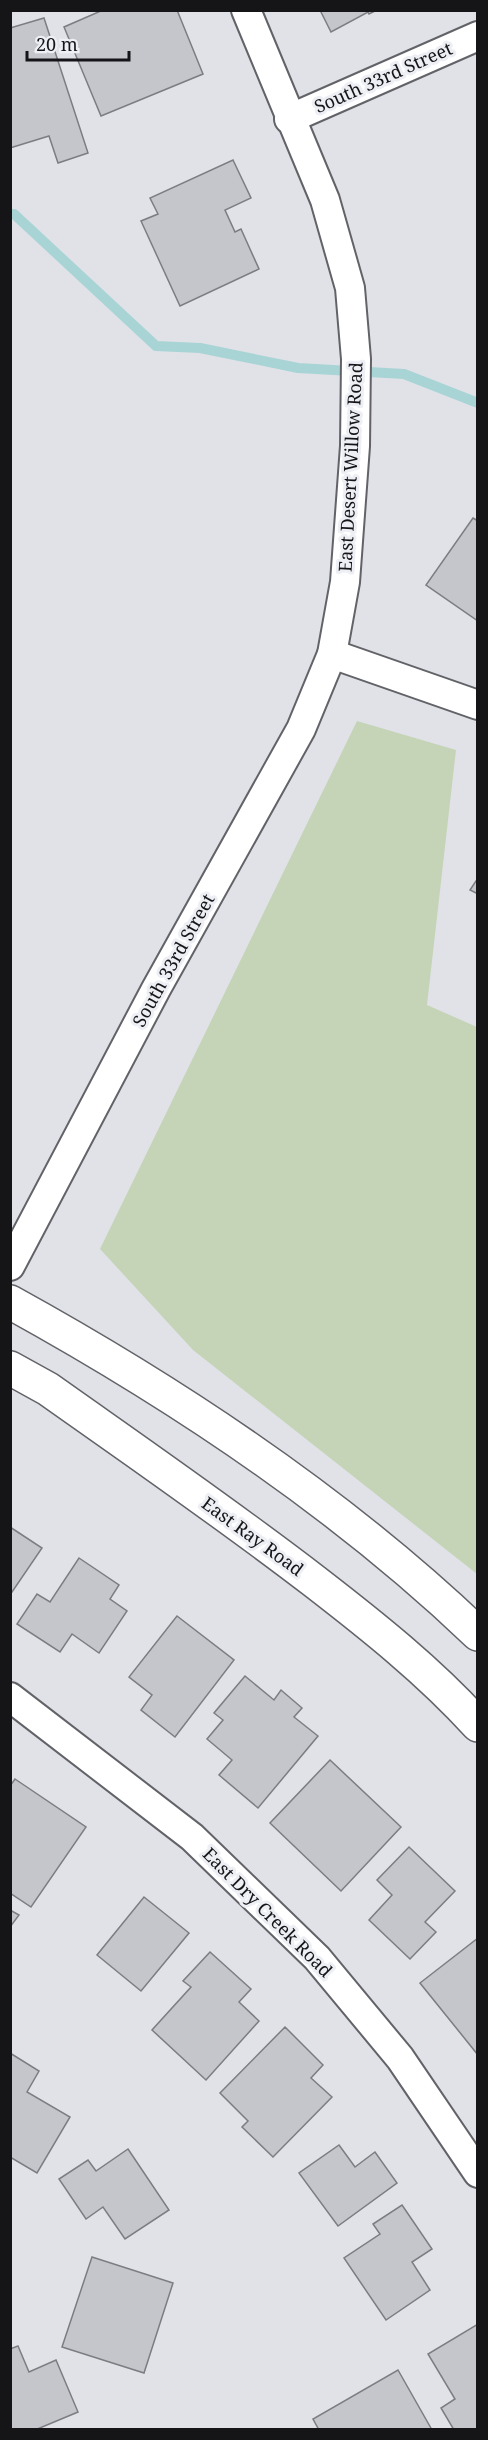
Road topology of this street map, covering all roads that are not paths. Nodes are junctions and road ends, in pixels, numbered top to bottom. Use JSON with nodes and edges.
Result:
{"nodes":[{"id":1,"x":246,"y":10,"type":"edge"},
{"id":2,"x":477,"y":36,"type":"edge"},
{"id":3,"x":289,"y":119,"type":"junction"},
{"id":4,"x":332,"y":654,"type":"junction"},
{"id":5,"x":477,"y":705,"type":"edge"},
{"id":6,"x":10,"y":1266,"type":"edge"},
{"id":7,"x":10,"y":1302,"type":"edge"},
{"id":8,"x":10,"y":1368,"type":"edge"},
{"id":9,"x":477,"y":1634,"type":"edge"},
{"id":10,"x":10,"y":1697,"type":"edge"},
{"id":11,"x":477,"y":1725,"type":"edge"},
{"id":12,"x":477,"y":2174,"type":"edge"}],
"edges":[{"from":1,"to":3,"type":"street","name":"East Desert Willow Road"},
{"from":2,"to":3,"type":"street","name":"South 33rd Street"},
{"from":3,"to":4,"type":"street","name":"East Desert Willow Road"},
{"from":4,"to":5,"type":"street"},
{"from":4,"to":6,"type":"street","name":"South 33rd Street"},
{"from":7,"to":9,"type":"main road"},
{"from":8,"to":11,"type":"main road","name":"East Ray Road"},
{"from":10,"to":12,"type":"street","name":"East Dry Creek Road"}]}
